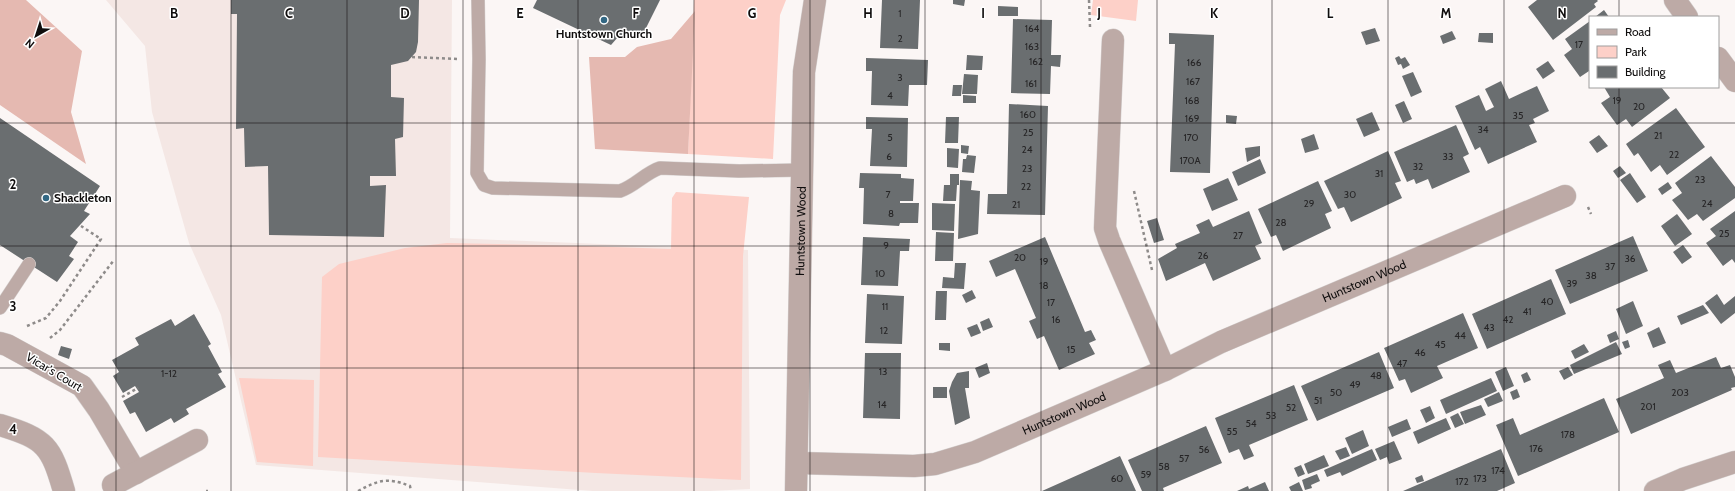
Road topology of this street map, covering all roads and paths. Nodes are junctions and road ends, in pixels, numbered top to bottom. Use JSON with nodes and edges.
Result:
{"nodes":[{"id":1,"x":478,"y":0,"type":"edge"},
{"id":2,"x":815,"y":0,"type":"edge"},
{"id":3,"x":1089,"y":0,"type":"edge"},
{"id":4,"x":1675,"y":0,"type":"edge"},
{"id":5,"x":1686,"y":16,"type":"edge"},
{"id":6,"x":1090,"y":29,"type":"dead end"},
{"id":7,"x":1113,"y":40,"type":"dead end"},
{"id":8,"x":412,"y":57,"type":"dead end"},
{"id":9,"x":479,"y":59,"type":"junction"},
{"id":10,"x":1719,"y":59,"type":"edge"},
{"id":11,"x":1735,"y":81,"type":"edge"},
{"id":12,"x":802,"y":170,"type":"junction"},
{"id":13,"x":1134,"y":190,"type":"dead end"},
{"id":14,"x":1566,"y":196,"type":"dead end"},
{"id":15,"x":1587,"y":205,"type":"dead end"},
{"id":16,"x":1591,"y":214,"type":"dead end"},
{"id":17,"x":81,"y":226,"type":"dead end"},
{"id":18,"x":114,"y":260,"type":"dead end"},
{"id":19,"x":29,"y":264,"type":"dead end"},
{"id":20,"x":1154,"y":276,"type":"dead end"},
{"id":21,"x":0,"y":308,"type":"edge"},
{"id":22,"x":4,"y":344,"type":"edge"},
{"id":23,"x":28,"y":356,"type":"junction"},
{"id":24,"x":1165,"y":370,"type":"junction"},
{"id":25,"x":0,"y":425,"type":"edge"},
{"id":26,"x":196,"y":440,"type":"dead end"},
{"id":27,"x":1735,"y":462,"type":"edge"},
{"id":28,"x":798,"y":463,"type":"junction"},
{"id":29,"x":136,"y":473,"type":"junction"},
{"id":30,"x":113,"y":485,"type":"dead end"},
{"id":31,"x":1686,"y":485,"type":"edge"},
{"id":32,"x":64,"y":491,"type":"edge"},
{"id":33,"x":358,"y":491,"type":"edge"},
{"id":34,"x":411,"y":491,"type":"edge"},
{"id":35,"x":796,"y":491,"type":"edge"},
{"id":36,"x":1655,"y":491,"type":"edge"}],
"edges":[{"from":1,"to":9,"type":"lane"},
{"from":2,"to":12,"type":"street","name":"Huntstown Wood"},
{"from":3,"to":6,"type":"path"},
{"from":4,"to":5,"type":"street"},
{"from":7,"to":24,"type":"street"},
{"from":8,"to":9,"type":"path"},
{"from":9,"to":12,"type":"lane"},
{"from":10,"to":11,"type":"street"},
{"from":12,"to":28,"type":"street","name":"Huntstown Wood"},
{"from":13,"to":20,"type":"path"},
{"from":14,"to":24,"type":"street","name":"Huntstown Wood"},
{"from":15,"to":16,"type":"path"},
{"from":17,"to":22,"type":"path"},
{"from":18,"to":23,"type":"path"},
{"from":19,"to":21,"type":"lane"},
{"from":22,"to":23,"type":"street","name":"Vicar's Court"},
{"from":23,"to":29,"type":"street","name":"Vicar's Court"},
{"from":24,"to":28,"type":"street","name":"Huntstown Wood"},
{"from":25,"to":32,"type":"street"},
{"from":26,"to":29,"type":"street"},
{"from":27,"to":31,"type":"street"},
{"from":28,"to":35,"type":"street","name":"Huntstown Wood"},
{"from":29,"to":30,"type":"street"},
{"from":31,"to":36,"type":"street"},
{"from":33,"to":34,"type":"path"}]}
